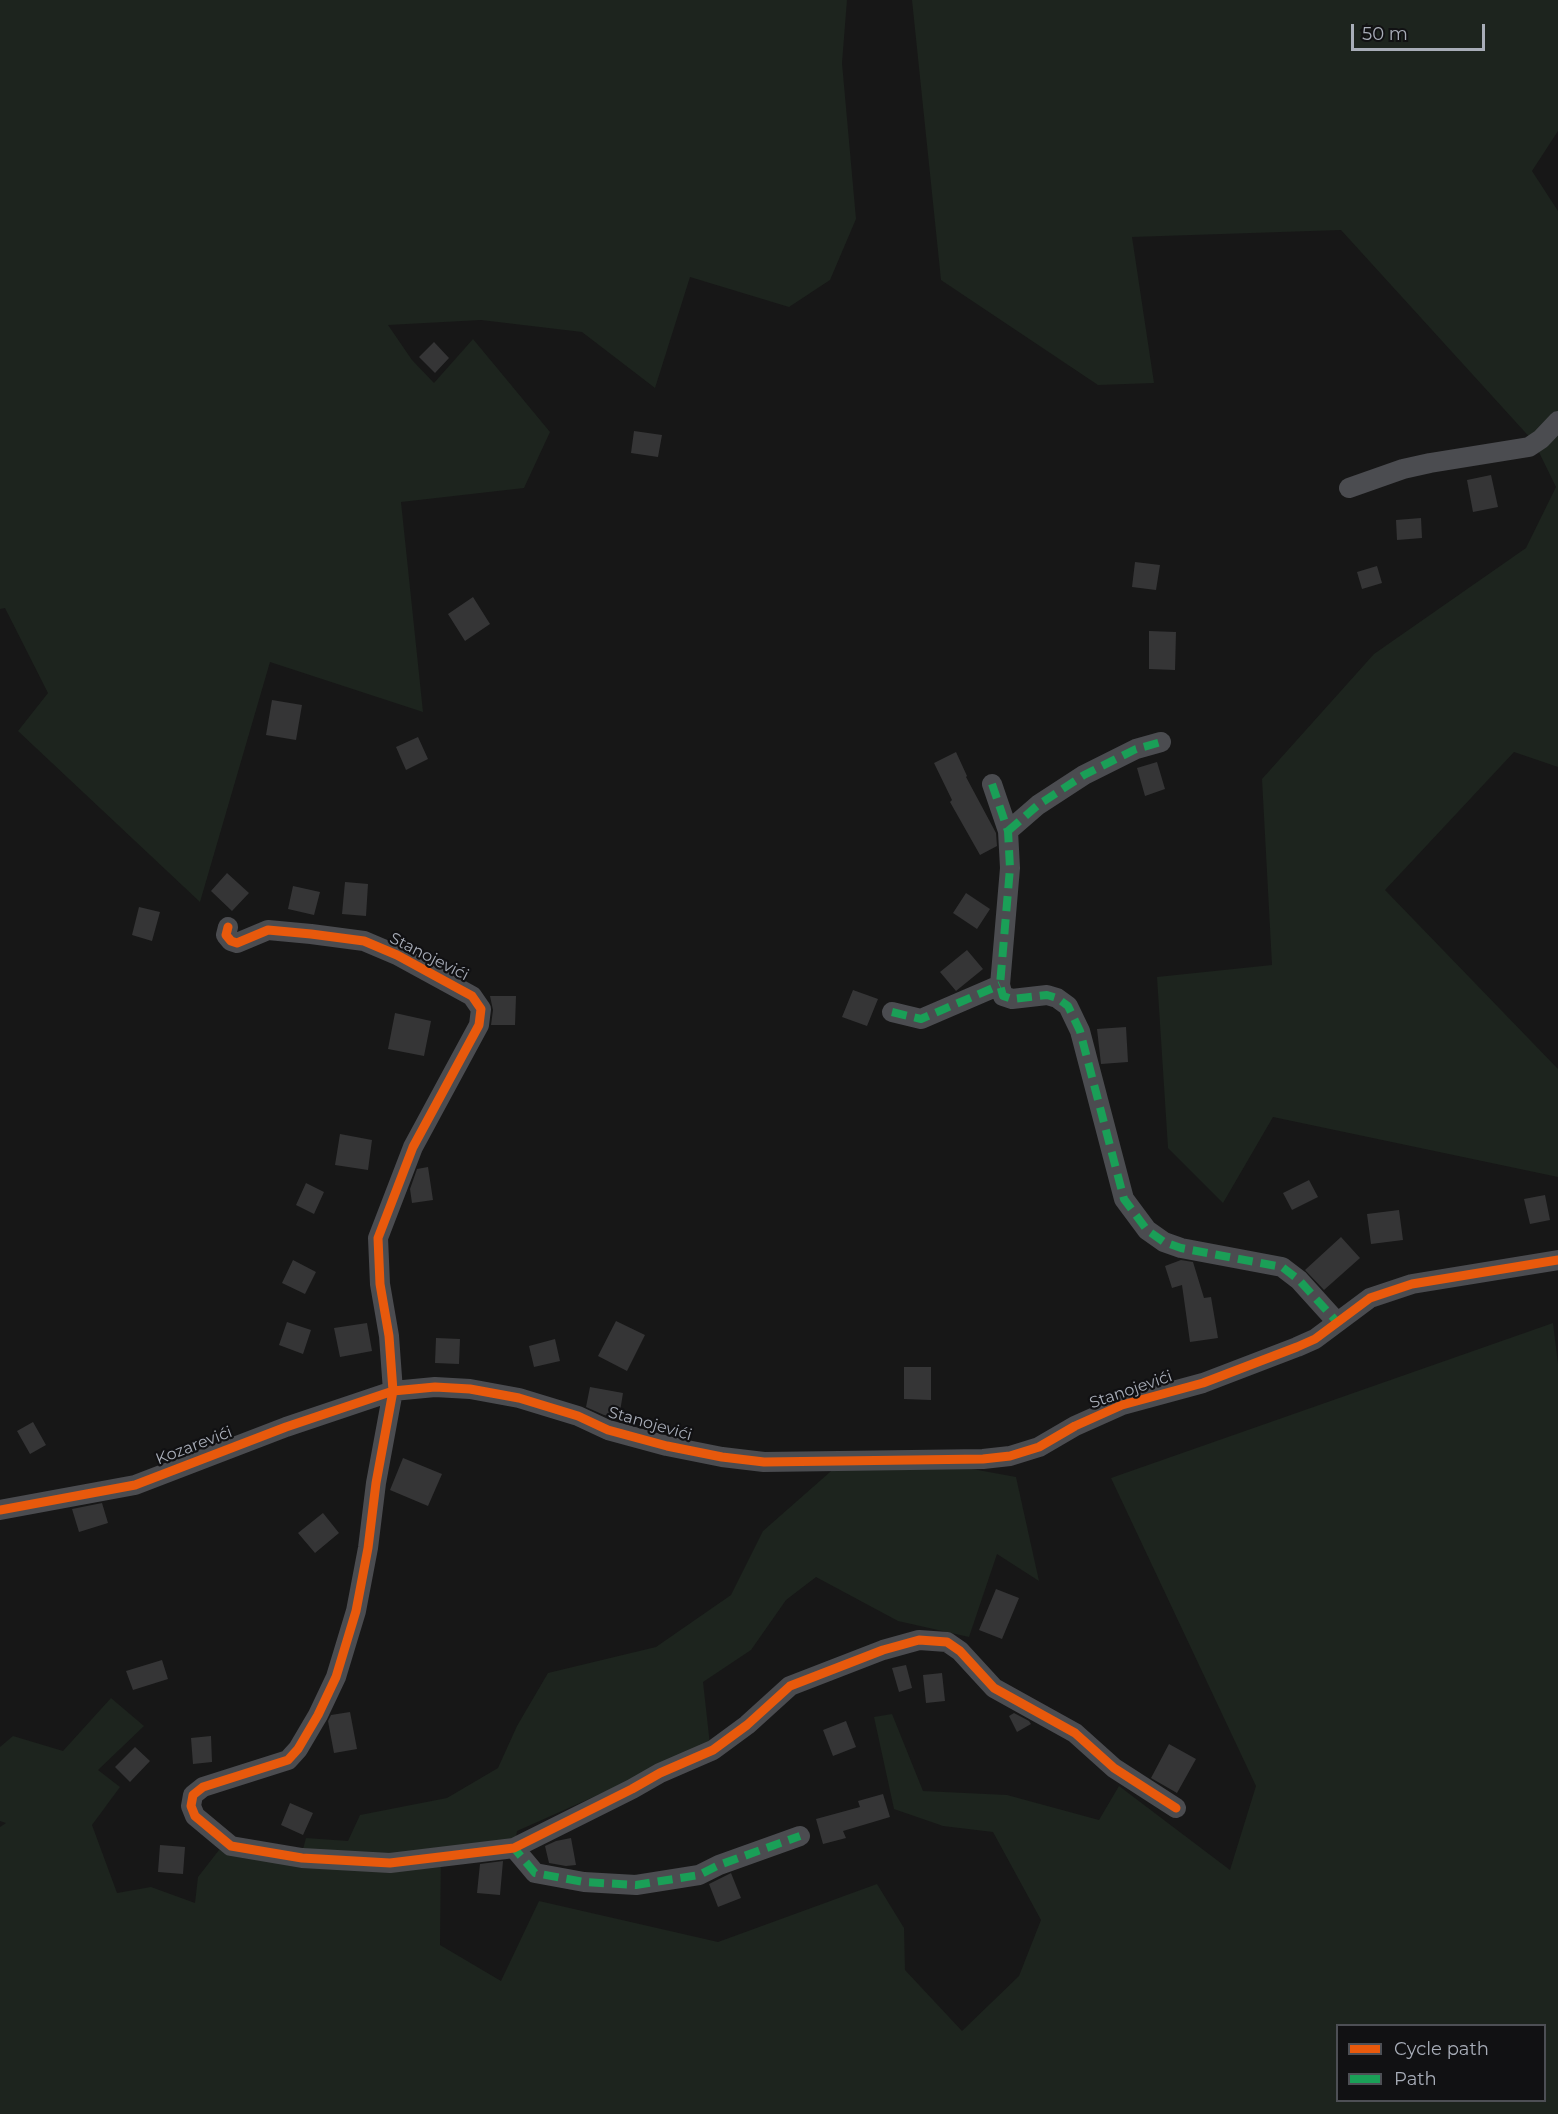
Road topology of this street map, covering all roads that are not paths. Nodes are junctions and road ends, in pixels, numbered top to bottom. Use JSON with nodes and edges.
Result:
{"nodes":[{"id":1,"x":1558,"y":422,"type":"edge"},
{"id":2,"x":1349,"y":488,"type":"dead end"},
{"id":3,"x":1161,"y":742,"type":"dead end"},
{"id":4,"x":992,"y":784,"type":"dead end"},
{"id":5,"x":1008,"y":831,"type":"junction"},
{"id":6,"x":228,"y":927,"type":"dead end"},
{"id":7,"x":1000,"y":986,"type":"junction"},
{"id":8,"x":892,"y":1012,"type":"dead end"},
{"id":9,"x":1558,"y":1260,"type":"edge"},
{"id":10,"x":1337,"y":1322,"type":"junction"},
{"id":11,"x":393,"y":1390,"type":"junction"},
{"id":12,"x":0,"y":1510,"type":"edge"},
{"id":13,"x":1176,"y":1808,"type":"dead end"},
{"id":14,"x":800,"y":1836,"type":"dead end"},
{"id":15,"x":514,"y":1848,"type":"junction"}],
"edges":[{"from":1,"to":2,"type":"street"},
{"from":3,"to":5,"type":"street"},
{"from":4,"to":5,"type":"street"},
{"from":5,"to":7,"type":"street"},
{"from":6,"to":11,"type":"street","name":"Stanojevići"},
{"from":7,"to":8,"type":"street"},
{"from":7,"to":10,"type":"street"},
{"from":9,"to":10,"type":"street","name":"Stanojevići"},
{"from":10,"to":11,"type":"street","name":"Stanojevići"},
{"from":11,"to":12,"type":"street","name":"Kozarevići"},
{"from":11,"to":15,"type":"street"},
{"from":13,"to":15,"type":"street"},
{"from":14,"to":15,"type":"street"}]}
